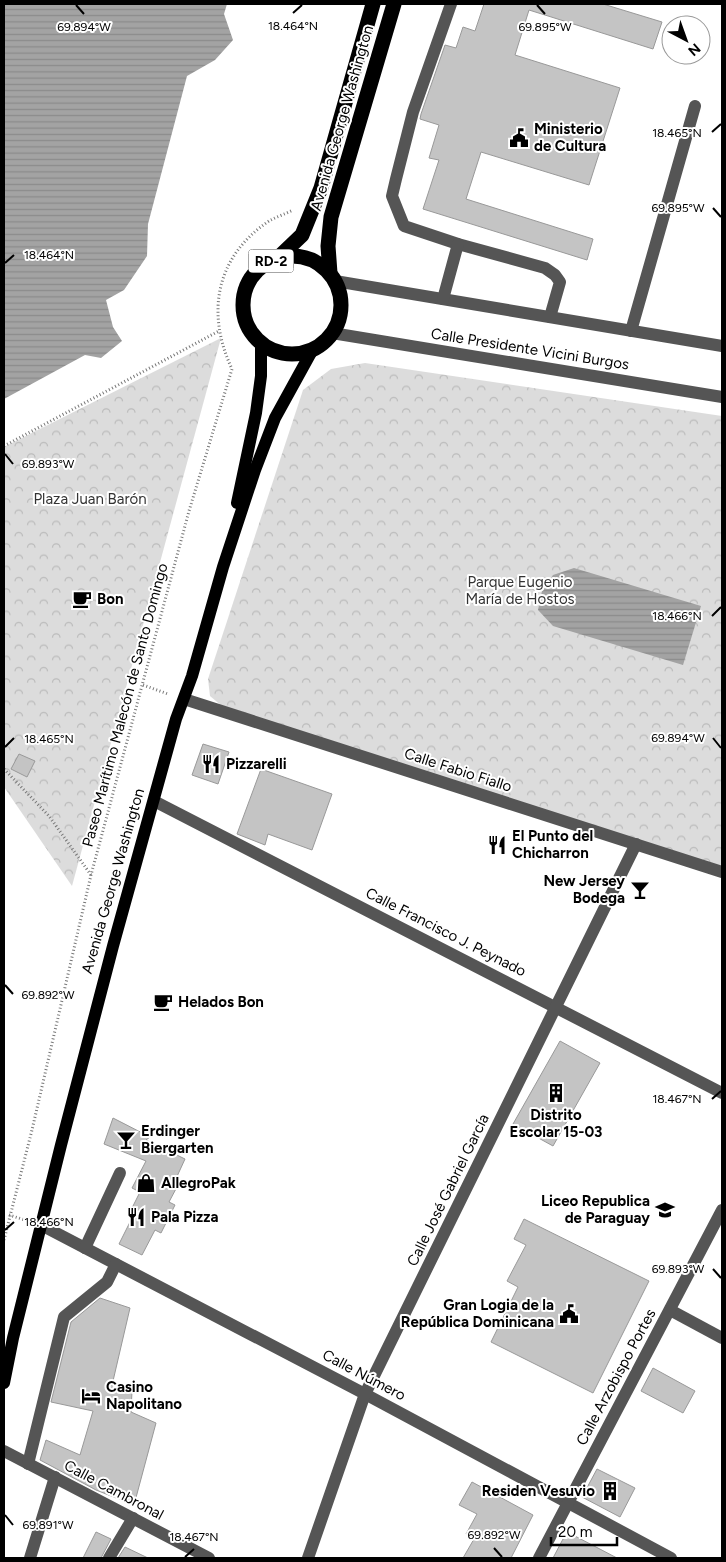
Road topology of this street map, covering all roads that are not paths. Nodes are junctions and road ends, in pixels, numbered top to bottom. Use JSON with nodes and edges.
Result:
{"nodes":[{"id":1,"x":373,"y":4,"type":"edge"},
{"id":2,"x":394,"y":4,"type":"edge"},
{"id":3,"x":451,"y":4,"type":"edge"},
{"id":4,"x":695,"y":106,"type":"dead end"},
{"id":5,"x":458,"y":244,"type":"junction"},
{"id":6,"x":279,"y":257,"type":"junction"},
{"id":7,"x":332,"y":277,"type":"junction"},
{"id":8,"x":443,"y":299,"type":"junction"},
{"id":9,"x":550,"y":316,"type":"junction"},
{"id":10,"x":631,"y":331,"type":"junction"},
{"id":11,"x":332,"y":333,"type":"junction"},
{"id":12,"x":261,"y":343,"type":"junction"},
{"id":13,"x":722,"y":346,"type":"edge"},
{"id":14,"x":313,"y":349,"type":"junction"},
{"id":15,"x":722,"y":397,"type":"edge"},
{"id":16,"x":223,"y":567,"type":"junction"},
{"id":17,"x":184,"y":699,"type":"junction"},
{"id":18,"x":154,"y":801,"type":"junction"},
{"id":19,"x":636,"y":844,"type":"junction"},
{"id":20,"x":722,"y":872,"type":"edge"},
{"id":21,"x":556,"y":1007,"type":"junction"},
{"id":22,"x":722,"y":1093,"type":"edge"},
{"id":23,"x":120,"y":1173,"type":"dead end"},
{"id":24,"x":722,"y":1210,"type":"edge"},
{"id":25,"x":41,"y":1225,"type":"junction"},
{"id":26,"x":85,"y":1248,"type":"junction"},
{"id":27,"x":116,"y":1264,"type":"junction"},
{"id":28,"x":670,"y":1310,"type":"junction"},
{"id":29,"x":722,"y":1338,"type":"edge"},
{"id":30,"x":4,"y":1383,"type":"edge"},
{"id":31,"x":365,"y":1394,"type":"junction"},
{"id":32,"x":4,"y":1451,"type":"edge"},
{"id":33,"x":28,"y":1464,"type":"junction"},
{"id":34,"x":55,"y":1477,"type":"junction"},
{"id":35,"x":568,"y":1502,"type":"junction"},
{"id":36,"x":133,"y":1518,"type":"junction"},
{"id":37,"x":30,"y":1558,"type":"edge"},
{"id":38,"x":109,"y":1558,"type":"edge"},
{"id":39,"x":209,"y":1558,"type":"edge"},
{"id":40,"x":308,"y":1558,"type":"edge"},
{"id":41,"x":539,"y":1558,"type":"edge"},
{"id":42,"x":671,"y":1558,"type":"edge"}],
"edges":[{"from":1,"to":6,"type":"highway","name":"Avenida George Washington","number":"RD-2"},
{"from":2,"to":7,"type":"highway","name":"Avenida George Washington"},
{"from":3,"to":5,"type":"street"},
{"from":4,"to":10,"type":"street"},
{"from":5,"to":8,"type":"street"},
{"from":5,"to":9,"type":"street"},
{"from":6,"to":7,"type":"highway","number":"RD-2"},
{"from":6,"to":12,"type":"highway","number":"RD-2"},
{"from":7,"to":8,"type":"street"},
{"from":7,"to":11,"type":"highway"},
{"from":8,"to":9,"type":"street"},
{"from":9,"to":10,"type":"street"},
{"from":10,"to":13,"type":"street"},
{"from":11,"to":14,"type":"highway"},
{"from":11,"to":15,"type":"street","name":"Calle Presidente Vicini Burgos"},
{"from":12,"to":14,"type":"highway"},
{"from":12,"to":16,"type":"main road","name":"Avenida George Washington"},
{"from":14,"to":16,"type":"main road","name":"Avenida George Washington"},
{"from":16,"to":17,"type":"main road","name":"Avenida George Washington"},
{"from":17,"to":18,"type":"main road","name":"Avenida George Washington"},
{"from":17,"to":19,"type":"street","name":"Calle Fabio Fiallo"},
{"from":18,"to":21,"type":"street","name":"Calle Francisco J. Peynado"},
{"from":18,"to":25,"type":"main road","name":"Avenida George Washington"},
{"from":19,"to":20,"type":"street","name":"Calle Fabio Fiallo"},
{"from":19,"to":21,"type":"street","name":"Calle José Gabriel García"},
{"from":21,"to":22,"type":"street","name":"Calle Francisco J. Peynado"},
{"from":21,"to":31,"type":"street","name":"Calle José Gabriel García"},
{"from":23,"to":26,"type":"street"},
{"from":24,"to":28,"type":"street","name":"Calle Arzobispo Portes"},
{"from":25,"to":26,"type":"street","name":"Calle Número"},
{"from":25,"to":30,"type":"main road","name":"Avenida George Washington"},
{"from":26,"to":27,"type":"street","name":"Calle Número"},
{"from":27,"to":31,"type":"street","name":"Calle Número"},
{"from":27,"to":33,"type":"street"},
{"from":28,"to":29,"type":"street"},
{"from":28,"to":35,"type":"street","name":"Calle Arzobispo Portes"},
{"from":31,"to":35,"type":"street","name":"Calle Número"},
{"from":31,"to":40,"type":"street","name":"Calle José Gabriel García"},
{"from":32,"to":33,"type":"street","name":"Calle Cambronal"},
{"from":33,"to":34,"type":"street","name":"Calle Cambronal"},
{"from":34,"to":36,"type":"street","name":"Calle Cambronal"},
{"from":34,"to":37,"type":"street"},
{"from":35,"to":41,"type":"street","name":"Calle Arzobispo Portes"},
{"from":35,"to":42,"type":"street","name":"Calle Número"},
{"from":36,"to":38,"type":"street"},
{"from":36,"to":39,"type":"street","name":"Calle Cambronal"}]}
